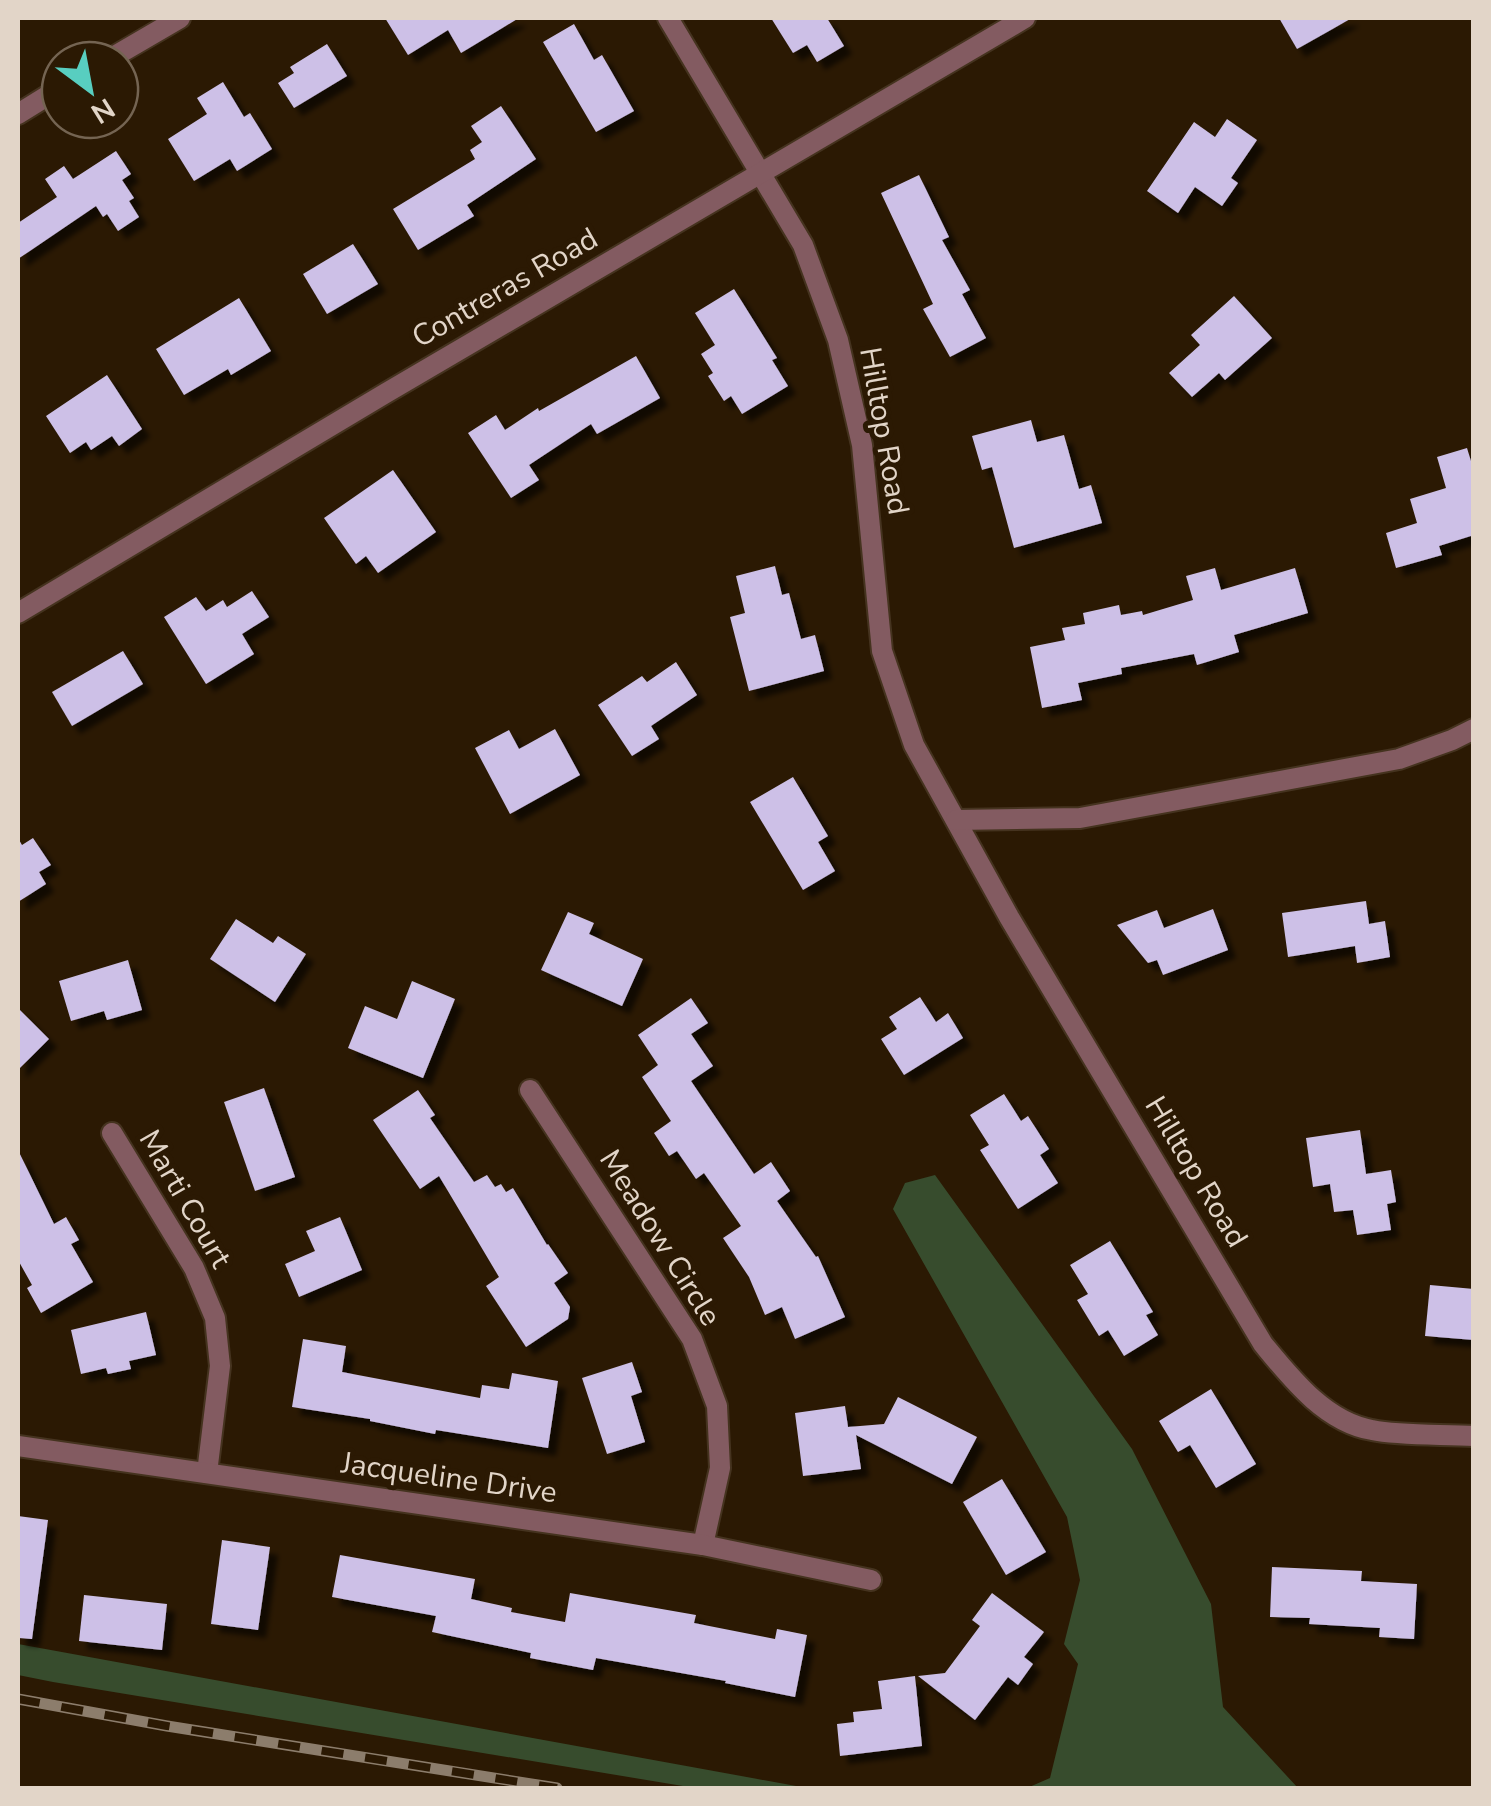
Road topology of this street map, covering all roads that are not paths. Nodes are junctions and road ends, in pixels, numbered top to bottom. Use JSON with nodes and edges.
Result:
{"nodes":[{"id":1,"x":180,"y":18,"type":"edge"},
{"id":2,"x":668,"y":18,"type":"edge"},
{"id":3,"x":1025,"y":18,"type":"edge"},
{"id":4,"x":140,"y":41,"type":"edge"},
{"id":5,"x":40,"y":100,"type":"edge"},
{"id":6,"x":18,"y":114,"type":"edge"},
{"id":7,"x":762,"y":172,"type":"junction"},
{"id":8,"x":18,"y":612,"type":"edge"},
{"id":9,"x":1474,"y":729,"type":"edge"},
{"id":10,"x":956,"y":820,"type":"junction"},
{"id":11,"x":530,"y":1090,"type":"dead end"},
{"id":12,"x":112,"y":1133,"type":"dead end"},
{"id":13,"x":1474,"y":1436,"type":"edge"},
{"id":14,"x":18,"y":1446,"type":"edge"},
{"id":15,"x":206,"y":1473,"type":"junction"},
{"id":16,"x":703,"y":1545,"type":"junction"},
{"id":17,"x":871,"y":1580,"type":"dead end"}],
"edges":[{"from":1,"to":4,"type":"street"},
{"from":2,"to":7,"type":"street","name":"Hilltop Road"},
{"from":3,"to":7,"type":"street","name":"Contreras Road"},
{"from":5,"to":6,"type":"street"},
{"from":7,"to":8,"type":"street","name":"Contreras Road"},
{"from":7,"to":10,"type":"street","name":"Hilltop Road"},
{"from":9,"to":10,"type":"street"},
{"from":10,"to":13,"type":"street","name":"Hilltop Road"},
{"from":11,"to":16,"type":"street","name":"Meadow Circle"},
{"from":12,"to":15,"type":"street","name":"Marti Court"},
{"from":14,"to":15,"type":"street","name":"Jacqueline Drive"},
{"from":15,"to":16,"type":"street","name":"Jacqueline Drive"},
{"from":16,"to":17,"type":"street","name":"Jacqueline Drive"}]}
